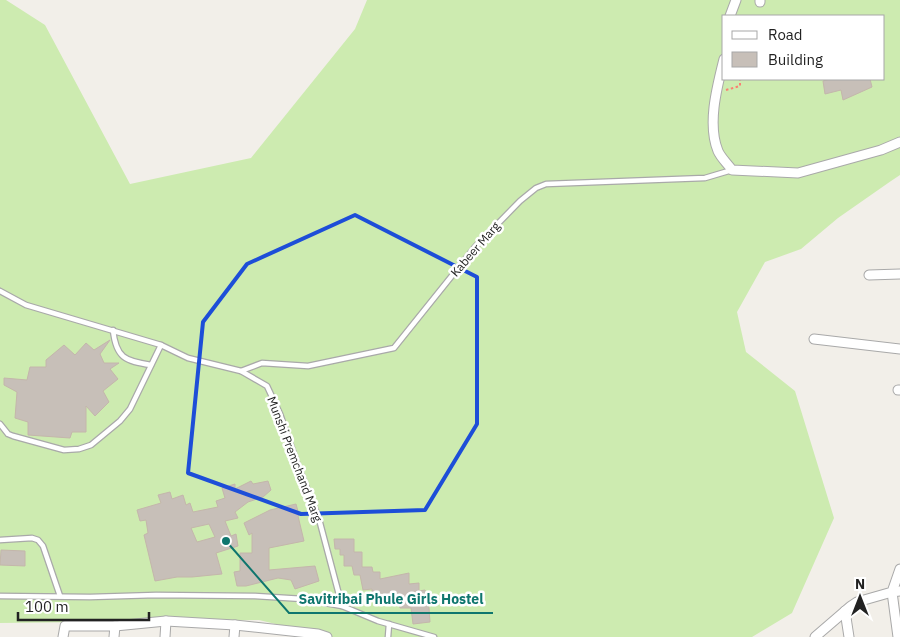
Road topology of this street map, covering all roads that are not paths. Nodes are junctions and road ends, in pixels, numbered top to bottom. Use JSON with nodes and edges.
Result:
{"nodes":[{"id":1,"x":736,"y":0,"type":"edge"},
{"id":2,"x":730,"y":15,"type":"edge"},
{"id":3,"x":722,"y":69,"type":"edge"},
{"id":4,"x":900,"y":142,"type":"edge"},
{"id":5,"x":732,"y":170,"type":"junction"},
{"id":6,"x":900,"y":274,"type":"edge"},
{"id":7,"x":869,"y":275,"type":"dead end"},
{"id":8,"x":0,"y":291,"type":"edge"},
{"id":9,"x":113,"y":330,"type":"junction"},
{"id":10,"x":814,"y":339,"type":"dead end"},
{"id":11,"x":161,"y":344,"type":"junction"},
{"id":12,"x":900,"y":349,"type":"edge"},
{"id":13,"x":151,"y":365,"type":"junction"},
{"id":14,"x":241,"y":371,"type":"junction"},
{"id":15,"x":0,"y":424,"type":"edge"},
{"id":16,"x":0,"y":540,"type":"edge"},
{"id":17,"x":900,"y":569,"type":"edge"},
{"id":18,"x":896,"y":591,"type":"edge"},
{"id":19,"x":0,"y":596,"type":"edge"},
{"id":20,"x":60,"y":596,"type":"junction"},
{"id":21,"x":342,"y":606,"type":"junction"},
{"id":22,"x":845,"y":611,"type":"junction"},
{"id":23,"x":166,"y":621,"type":"junction"},
{"id":24,"x":389,"y":624,"type":"junction"},
{"id":25,"x":235,"y":625,"type":"junction"},
{"id":26,"x":115,"y":626,"type":"junction"},
{"id":27,"x":285,"y":634,"type":"edge"},
{"id":28,"x":63,"y":637,"type":"edge"},
{"id":29,"x":114,"y":637,"type":"edge"},
{"id":30,"x":165,"y":637,"type":"edge"},
{"id":31,"x":234,"y":637,"type":"edge"},
{"id":32,"x":327,"y":637,"type":"edge"},
{"id":33,"x":388,"y":637,"type":"edge"},
{"id":34,"x":434,"y":637,"type":"edge"},
{"id":35,"x":815,"y":637,"type":"edge"},
{"id":36,"x":849,"y":637,"type":"edge"},
{"id":37,"x":898,"y":637,"type":"edge"}],
"edges":[{"from":1,"to":2,"type":"street"},
{"from":3,"to":5,"type":"street"},
{"from":4,"to":5,"type":"street"},
{"from":5,"to":14,"type":"lane","name":"Kabeer Marg"},
{"from":6,"to":7,"type":"street"},
{"from":8,"to":9,"type":"lane","name":"Munshi Premchand Marg"},
{"from":9,"to":11,"type":"lane","name":"Munshi Premchand Marg"},
{"from":9,"to":13,"type":"lane"},
{"from":10,"to":12,"type":"street"},
{"from":11,"to":13,"type":"lane"},
{"from":11,"to":14,"type":"lane","name":"Munshi Premchand Marg"},
{"from":13,"to":15,"type":"lane"},
{"from":14,"to":21,"type":"lane","name":"Munshi Premchand Marg"},
{"from":16,"to":20,"type":"lane"},
{"from":17,"to":18,"type":"street"},
{"from":18,"to":22,"type":"street"},
{"from":18,"to":37,"type":"street"},
{"from":19,"to":20,"type":"lane"},
{"from":20,"to":21,"type":"lane"},
{"from":21,"to":24,"type":"lane"},
{"from":22,"to":35,"type":"street"},
{"from":22,"to":36,"type":"street"},
{"from":23,"to":25,"type":"street"},
{"from":23,"to":26,"type":"street"},
{"from":23,"to":30,"type":"street"},
{"from":24,"to":33,"type":"lane"},
{"from":24,"to":34,"type":"lane"},
{"from":25,"to":27,"type":"street"},
{"from":25,"to":31,"type":"street"},
{"from":26,"to":28,"type":"street"},
{"from":26,"to":29,"type":"street"},
{"from":27,"to":32,"type":"street"}]}
